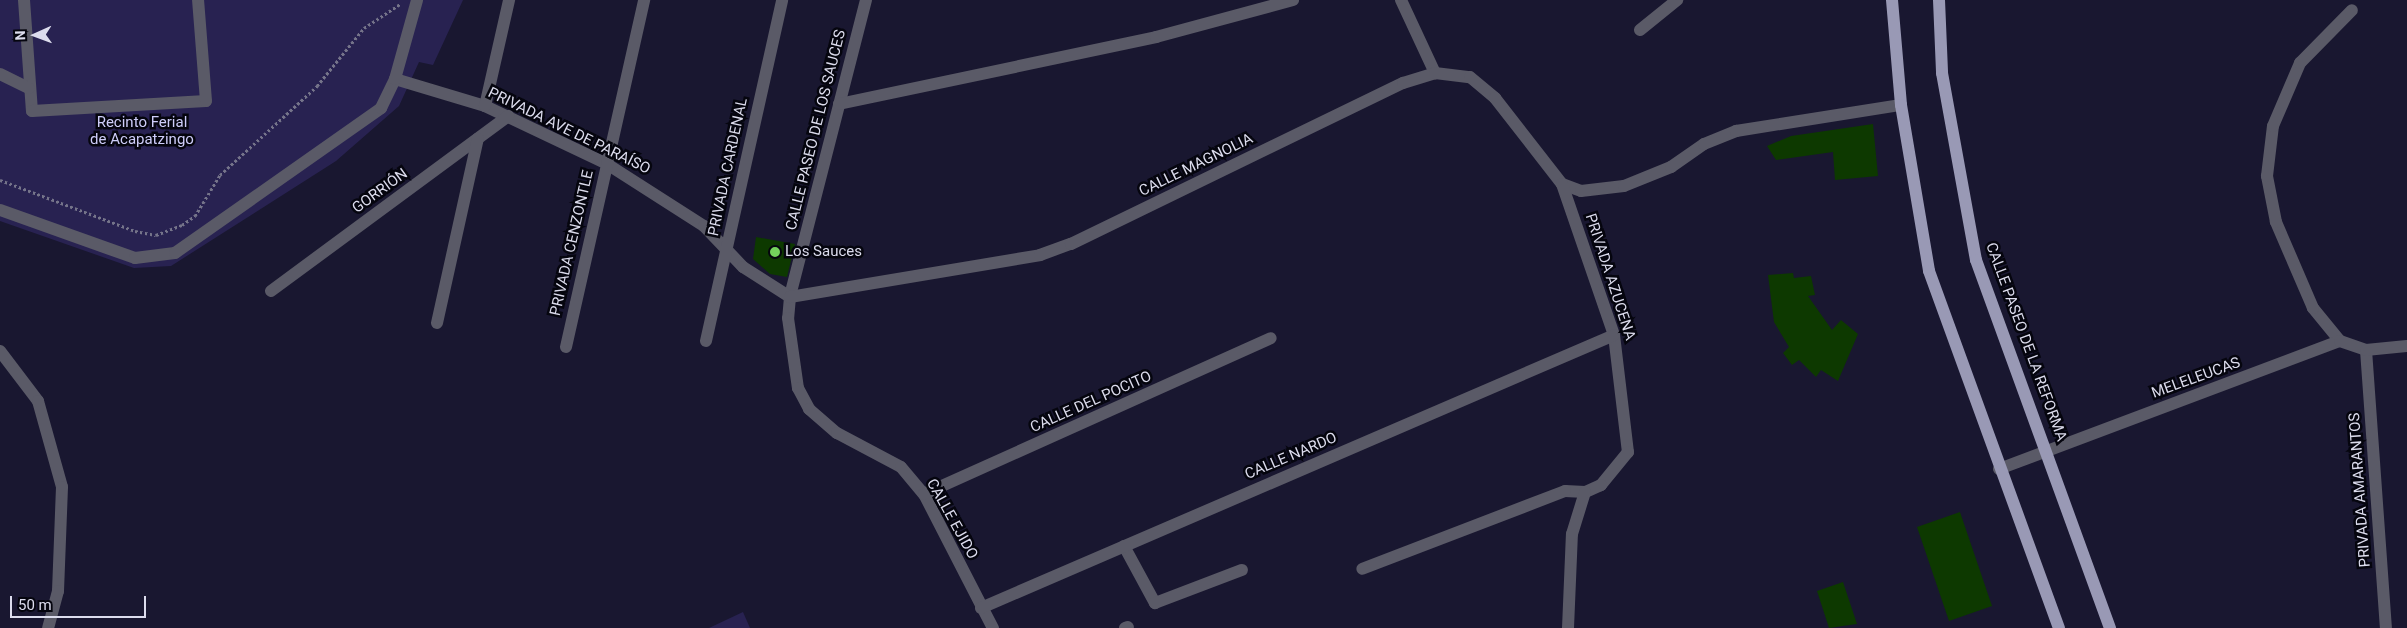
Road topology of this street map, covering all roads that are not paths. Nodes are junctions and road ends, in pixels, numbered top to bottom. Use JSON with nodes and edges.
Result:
{"nodes":[{"id":1,"x":24,"y":0,"type":"edge"},
{"id":2,"x":198,"y":0,"type":"edge"},
{"id":3,"x":417,"y":0,"type":"edge"},
{"id":4,"x":509,"y":0,"type":"edge"},
{"id":5,"x":644,"y":0,"type":"edge"},
{"id":6,"x":782,"y":0,"type":"edge"},
{"id":7,"x":866,"y":0,"type":"edge"},
{"id":8,"x":1293,"y":0,"type":"edge"},
{"id":9,"x":1401,"y":0,"type":"edge"},
{"id":10,"x":1677,"y":0,"type":"edge"},
{"id":11,"x":1892,"y":0,"type":"edge"},
{"id":12,"x":1938,"y":0,"type":"edge"},
{"id":13,"x":2352,"y":10,"type":"dead end"},
{"id":14,"x":1640,"y":30,"type":"dead end"},
{"id":15,"x":1434,"y":73,"type":"junction"},
{"id":16,"x":0,"y":74,"type":"edge"},
{"id":17,"x":395,"y":79,"type":"junction"},
{"id":18,"x":29,"y":88,"type":"junction"},
{"id":19,"x":839,"y":104,"type":"junction"},
{"id":20,"x":1901,"y":105,"type":"junction"},
{"id":21,"x":485,"y":106,"type":"junction"},
{"id":22,"x":508,"y":116,"type":"junction"},
{"id":23,"x":478,"y":138,"type":"junction"},
{"id":24,"x":607,"y":164,"type":"junction"},
{"id":25,"x":1562,"y":184,"type":"junction"},
{"id":26,"x":0,"y":210,"type":"edge"},
{"id":27,"x":727,"y":250,"type":"junction"},
{"id":28,"x":271,"y":291,"type":"dead end"},
{"id":29,"x":790,"y":297,"type":"junction"},
{"id":30,"x":437,"y":323,"type":"dead end"},
{"id":31,"x":1614,"y":335,"type":"junction"},
{"id":32,"x":1271,"y":338,"type":"dead end"},
{"id":33,"x":706,"y":340,"type":"dead end"},
{"id":34,"x":2340,"y":341,"type":"junction"},
{"id":35,"x":2407,"y":346,"type":"edge"},
{"id":36,"x":566,"y":348,"type":"dead end"},
{"id":37,"x":0,"y":350,"type":"edge"},
{"id":38,"x":2366,"y":350,"type":"junction"},
{"id":39,"x":2048,"y":450,"type":"junction"},
{"id":40,"x":1999,"y":469,"type":"junction"},
{"id":41,"x":1585,"y":492,"type":"junction"},
{"id":42,"x":924,"y":494,"type":"junction"},
{"id":43,"x":1124,"y":546,"type":"junction"},
{"id":44,"x":1362,"y":569,"type":"dead end"},
{"id":45,"x":1242,"y":570,"type":"dead end"},
{"id":46,"x":981,"y":608,"type":"junction"},
{"id":47,"x":48,"y":628,"type":"edge"},
{"id":48,"x":993,"y":628,"type":"edge"},
{"id":49,"x":1568,"y":628,"type":"edge"},
{"id":50,"x":2060,"y":628,"type":"edge"},
{"id":51,"x":2110,"y":628,"type":"edge"},
{"id":52,"x":2386,"y":628,"type":"edge"}],
"edges":[{"from":1,"to":18,"type":"street"},
{"from":2,"to":18,"type":"street"},
{"from":3,"to":17,"type":"street"},
{"from":4,"to":21,"type":"street"},
{"from":5,"to":24,"type":"street","name":"PRIVADA CENZONTLE"},
{"from":6,"to":27,"type":"street","name":"PRIVADA CARDENAL"},
{"from":7,"to":19,"type":"street","name":"CALLE PASEO DE LOS SAUCES"},
{"from":8,"to":19,"type":"street"},
{"from":9,"to":15,"type":"street"},
{"from":10,"to":14,"type":"street"},
{"from":11,"to":20,"type":"main road"},
{"from":12,"to":39,"type":"main road","name":"CALLE PASEO DE LA REFORMA"},
{"from":13,"to":34,"type":"street"},
{"from":15,"to":25,"type":"street","name":"CALLE MAGNOLIA"},
{"from":15,"to":29,"type":"street","name":"CALLE MAGNOLIA"},
{"from":16,"to":18,"type":"street"},
{"from":17,"to":21,"type":"street","name":"PRIVADA AVE DE PARAÍSO"},
{"from":17,"to":26,"type":"street"},
{"from":19,"to":29,"type":"street","name":"CALLE PASEO DE LOS SAUCES"},
{"from":20,"to":25,"type":"street"},
{"from":20,"to":40,"type":"main road"},
{"from":21,"to":22,"type":"street","name":"PRIVADA AVE DE PARAÍSO"},
{"from":22,"to":23,"type":"street","name":"GORRIÓN"},
{"from":22,"to":24,"type":"street","name":"PRIVADA AVE DE PARAÍSO"},
{"from":23,"to":28,"type":"street","name":"GORRIÓN"},
{"from":23,"to":30,"type":"street"},
{"from":24,"to":27,"type":"street","name":"PRIVADA AVE DE PARAÍSO"},
{"from":24,"to":36,"type":"street","name":"PRIVADA CENZONTLE"},
{"from":25,"to":31,"type":"street","name":"PRIVADA AZUCENA"},
{"from":27,"to":29,"type":"street","name":"PRIVADA AVE DE PARAÍSO"},
{"from":27,"to":33,"type":"street","name":"PRIVADA CARDENAL"},
{"from":29,"to":42,"type":"street","name":"CALLE EJIDO"},
{"from":31,"to":41,"type":"street","name":"PRIVADA AZUCENA"},
{"from":31,"to":43,"type":"street","name":"CALLE NARDO"},
{"from":32,"to":42,"type":"street","name":"CALLE DEL POCITO"},
{"from":34,"to":38,"type":"street"},
{"from":34,"to":39,"type":"street","name":"MELELEUCAS"},
{"from":35,"to":38,"type":"street"},
{"from":37,"to":47,"type":"street"},
{"from":38,"to":52,"type":"street","name":"PRIVADA AMARANTOS"},
{"from":39,"to":40,"type":"street","name":"MELELEUCAS"},
{"from":39,"to":51,"type":"main road","name":"CALLE PASEO DE LA REFORMA"},
{"from":40,"to":50,"type":"main road"},
{"from":41,"to":44,"type":"street"},
{"from":41,"to":49,"type":"street"},
{"from":42,"to":46,"type":"street","name":"CALLE EJIDO"},
{"from":43,"to":45,"type":"street"},
{"from":43,"to":46,"type":"street","name":"CALLE NARDO"},
{"from":46,"to":48,"type":"street","name":"CALLE EJIDO"}]}
